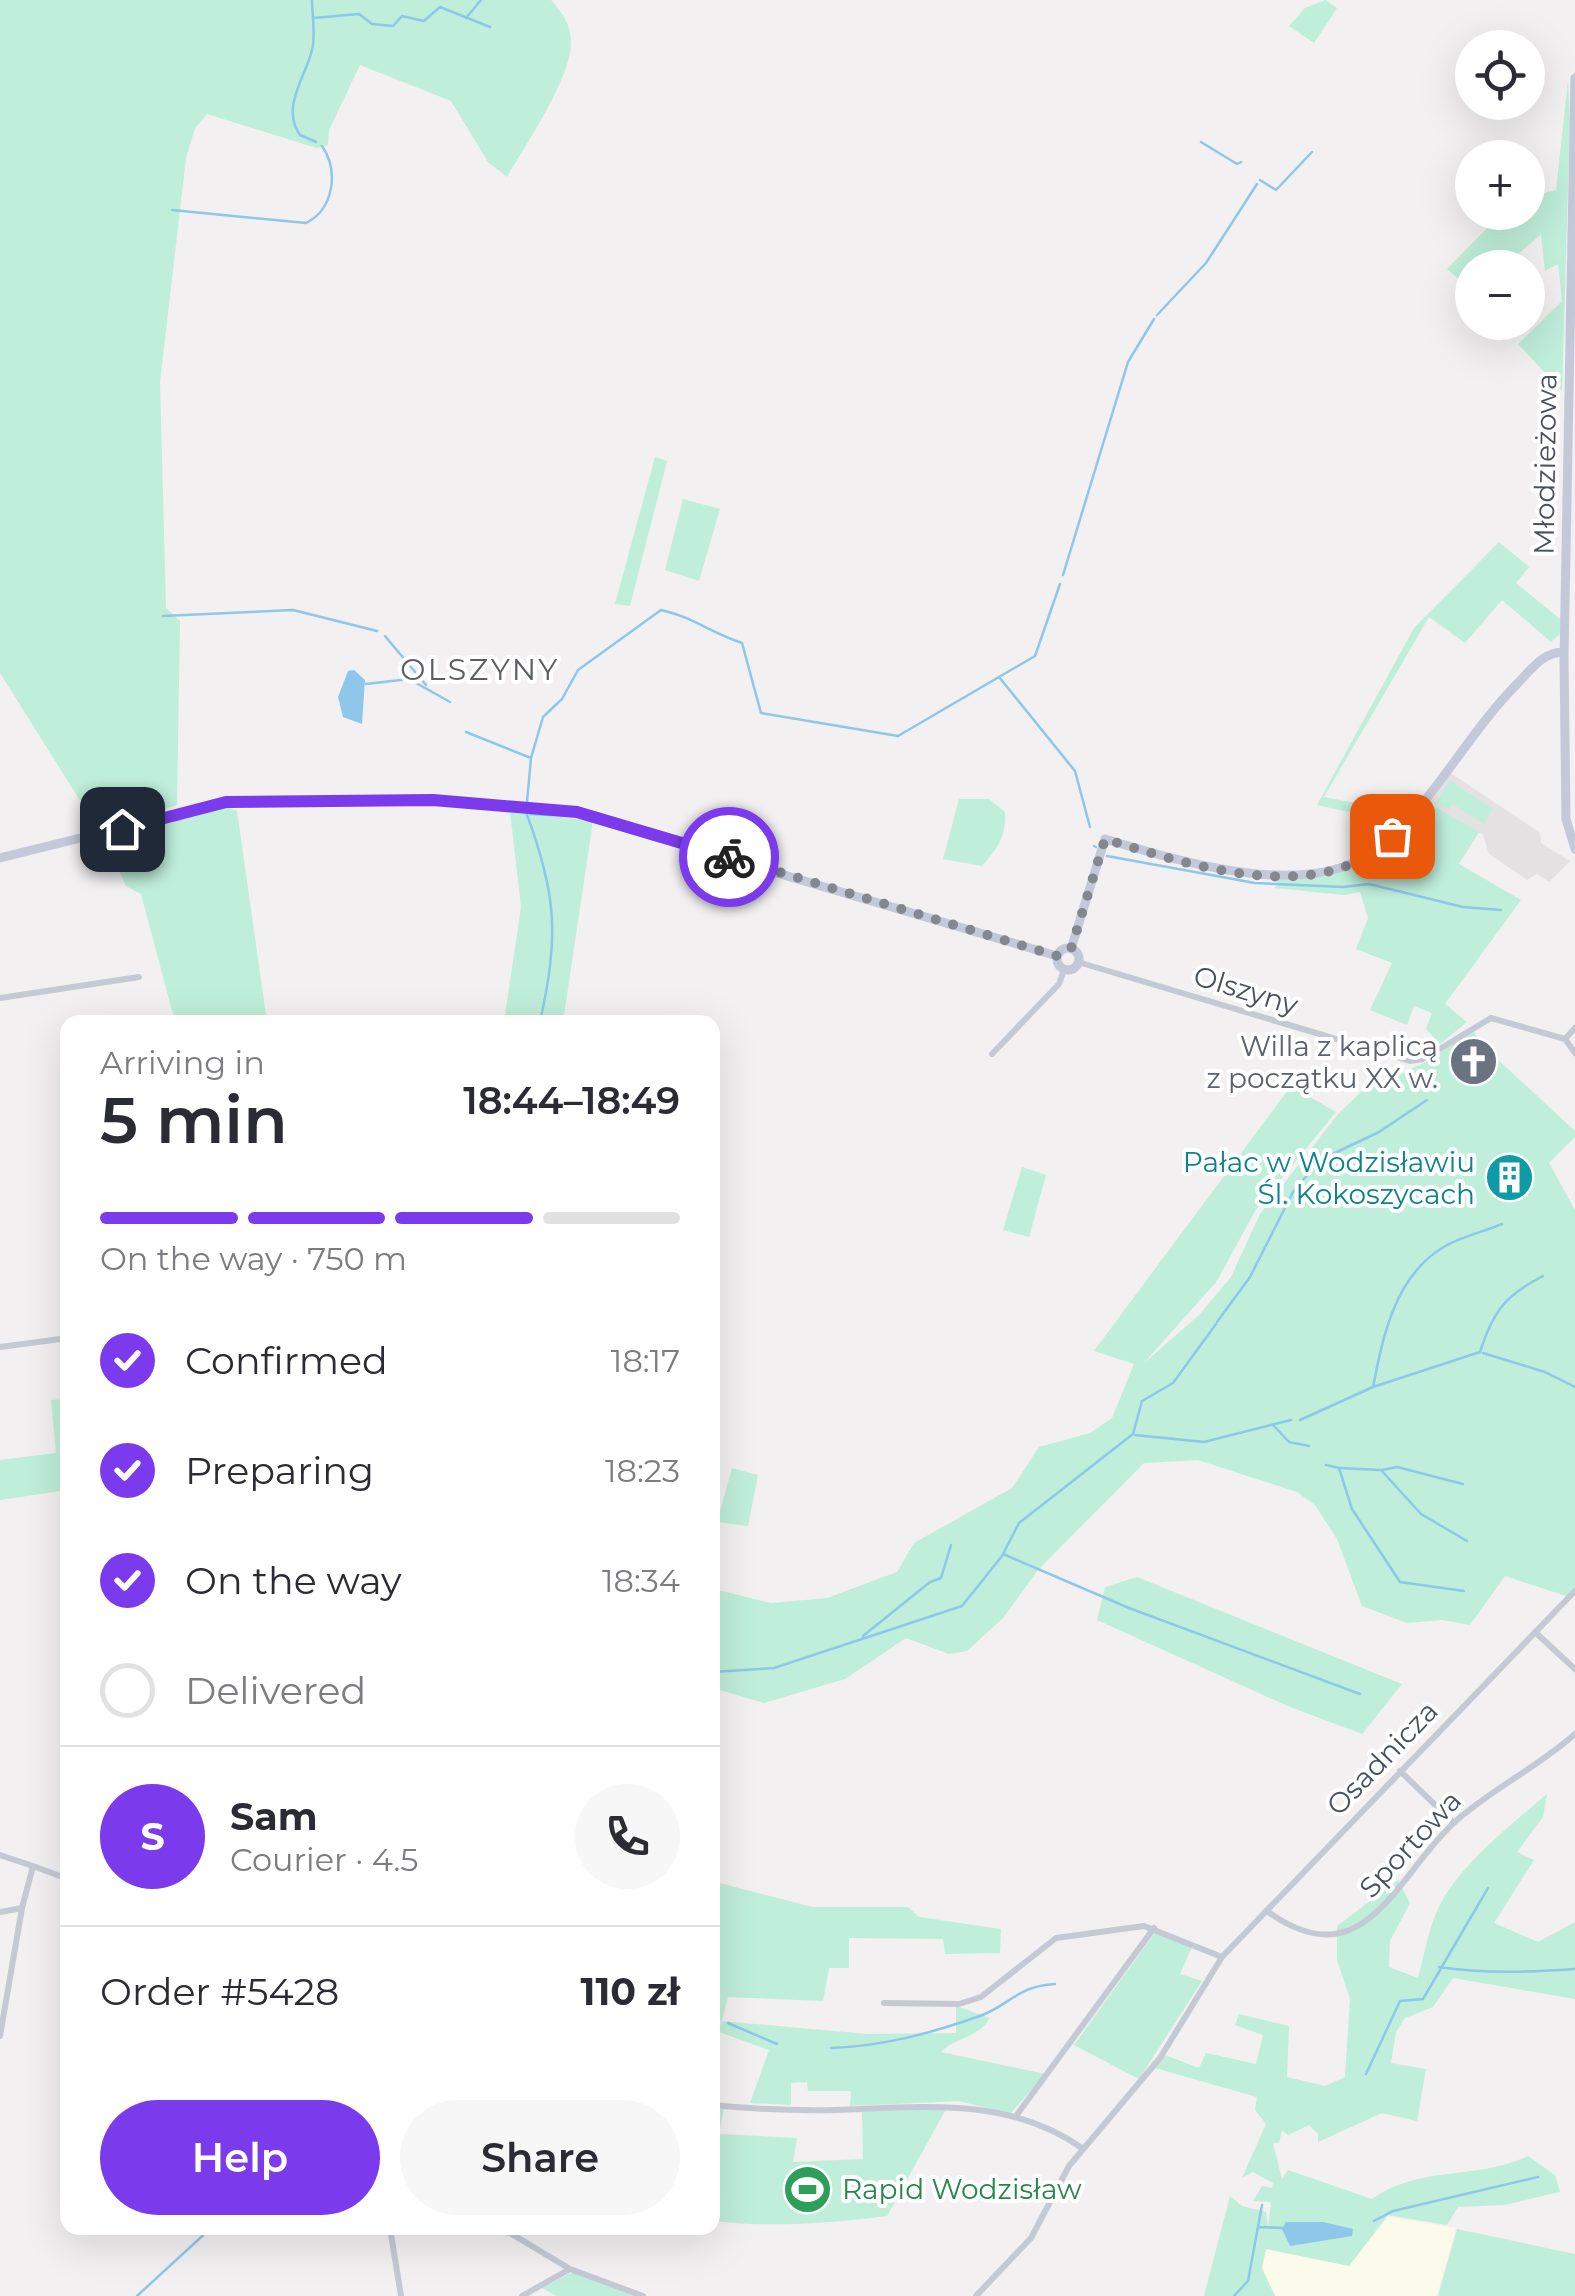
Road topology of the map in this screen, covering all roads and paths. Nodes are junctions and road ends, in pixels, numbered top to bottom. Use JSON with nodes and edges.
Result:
{"nodes":[{"id":1,"x":1575,"y":78,"type":"edge"},
{"id":2,"x":1575,"y":620,"type":"edge"},
{"id":3,"x":1565,"y":630,"type":"junction"},
{"id":4,"x":1564,"y":652,"type":"junction"},
{"id":5,"x":1575,"y":849,"type":"edge"},
{"id":6,"x":0,"y":858,"type":"edge"},
{"id":7,"x":1071,"y":949,"type":"junction"},
{"id":8,"x":1057,"y":956,"type":"junction"},
{"id":9,"x":1078,"y":962,"type":"junction"},
{"id":10,"x":1064,"y":970,"type":"junction"},
{"id":11,"x":140,"y":977,"type":"dead end"},
{"id":12,"x":0,"y":998,"type":"edge"},
{"id":13,"x":1575,"y":1028,"type":"edge"},
{"id":14,"x":1565,"y":1039,"type":"junction"},
{"id":15,"x":1575,"y":1053,"type":"edge"},
{"id":16,"x":992,"y":1054,"type":"dead end"},
{"id":17,"x":60,"y":1339,"type":"edge"},
{"id":18,"x":0,"y":1347,"type":"edge"},
{"id":19,"x":1575,"y":1591,"type":"edge"},
{"id":20,"x":1535,"y":1632,"type":"junction"},
{"id":21,"x":1575,"y":1670,"type":"edge"},
{"id":22,"x":1575,"y":1734,"type":"edge"},
{"id":23,"x":1400,"y":1771,"type":"junction"},
{"id":24,"x":1454,"y":1823,"type":"junction"},
{"id":25,"x":0,"y":1855,"type":"edge"},
{"id":26,"x":32,"y":1866,"type":"junction"},
{"id":27,"x":60,"y":1876,"type":"edge"},
{"id":28,"x":22,"y":1908,"type":"junction"},
{"id":29,"x":1267,"y":1911,"type":"junction"},
{"id":30,"x":0,"y":1912,"type":"edge"},
{"id":31,"x":1154,"y":1928,"type":"junction"},
{"id":32,"x":1222,"y":1957,"type":"junction"},
{"id":33,"x":884,"y":2004,"type":"dead end"},
{"id":34,"x":0,"y":2036,"type":"edge"},
{"id":35,"x":720,"y":2105,"type":"edge"},
{"id":36,"x":1016,"y":2116,"type":"junction"},
{"id":37,"x":1082,"y":2148,"type":"junction"},
{"id":38,"x":391,"y":2235,"type":"edge"},
{"id":39,"x":513,"y":2235,"type":"edge"},
{"id":40,"x":570,"y":2269,"type":"junction"},
{"id":41,"x":402,"y":2296,"type":"edge"},
{"id":42,"x":522,"y":2296,"type":"edge"},
{"id":43,"x":643,"y":2296,"type":"edge"},
{"id":44,"x":976,"y":2296,"type":"edge"}],
"edges":[{"from":1,"to":3,"type":"street","name":"Młodzieżowa"},
{"from":2,"to":3,"type":"street"},
{"from":3,"to":4,"type":"street","name":"Młodzieżowa"},
{"from":4,"to":5,"type":"street","name":"Młodzieżowa"},
{"from":4,"to":7,"type":"street"},
{"from":6,"to":8,"type":"street"},
{"from":7,"to":8,"type":"street"},
{"from":7,"to":9,"type":"street"},
{"from":8,"to":10,"type":"street"},
{"from":9,"to":10,"type":"street"},
{"from":9,"to":14,"type":"street","name":"Olszyny"},
{"from":10,"to":16,"type":"street"},
{"from":11,"to":12,"type":"street"},
{"from":13,"to":14,"type":"street"},
{"from":14,"to":15,"type":"street"},
{"from":17,"to":18,"type":"street"},
{"from":19,"to":20,"type":"street","name":"Osadnicza"},
{"from":20,"to":21,"type":"street"},
{"from":20,"to":23,"type":"street","name":"Osadnicza"},
{"from":22,"to":24,"type":"street","name":"Sportowa"},
{"from":23,"to":24,"type":"street"},
{"from":23,"to":29,"type":"street","name":"Osadnicza"},
{"from":24,"to":29,"type":"street","name":"Sportowa"},
{"from":25,"to":26,"type":"street"},
{"from":26,"to":27,"type":"street"},
{"from":26,"to":28,"type":"street"},
{"from":28,"to":30,"type":"street"},
{"from":28,"to":34,"type":"street"},
{"from":29,"to":32,"type":"street","name":"Osadnicza"},
{"from":31,"to":32,"type":"street"},
{"from":31,"to":33,"type":"street"},
{"from":31,"to":36,"type":"street"},
{"from":32,"to":37,"type":"street","name":"Osadnicza"},
{"from":35,"to":36,"type":"street"},
{"from":36,"to":37,"type":"street"},
{"from":37,"to":44,"type":"street","name":"Osadnicza"},
{"from":38,"to":41,"type":"street"},
{"from":39,"to":40,"type":"street"},
{"from":40,"to":42,"type":"street"},
{"from":40,"to":43,"type":"street"}]}
